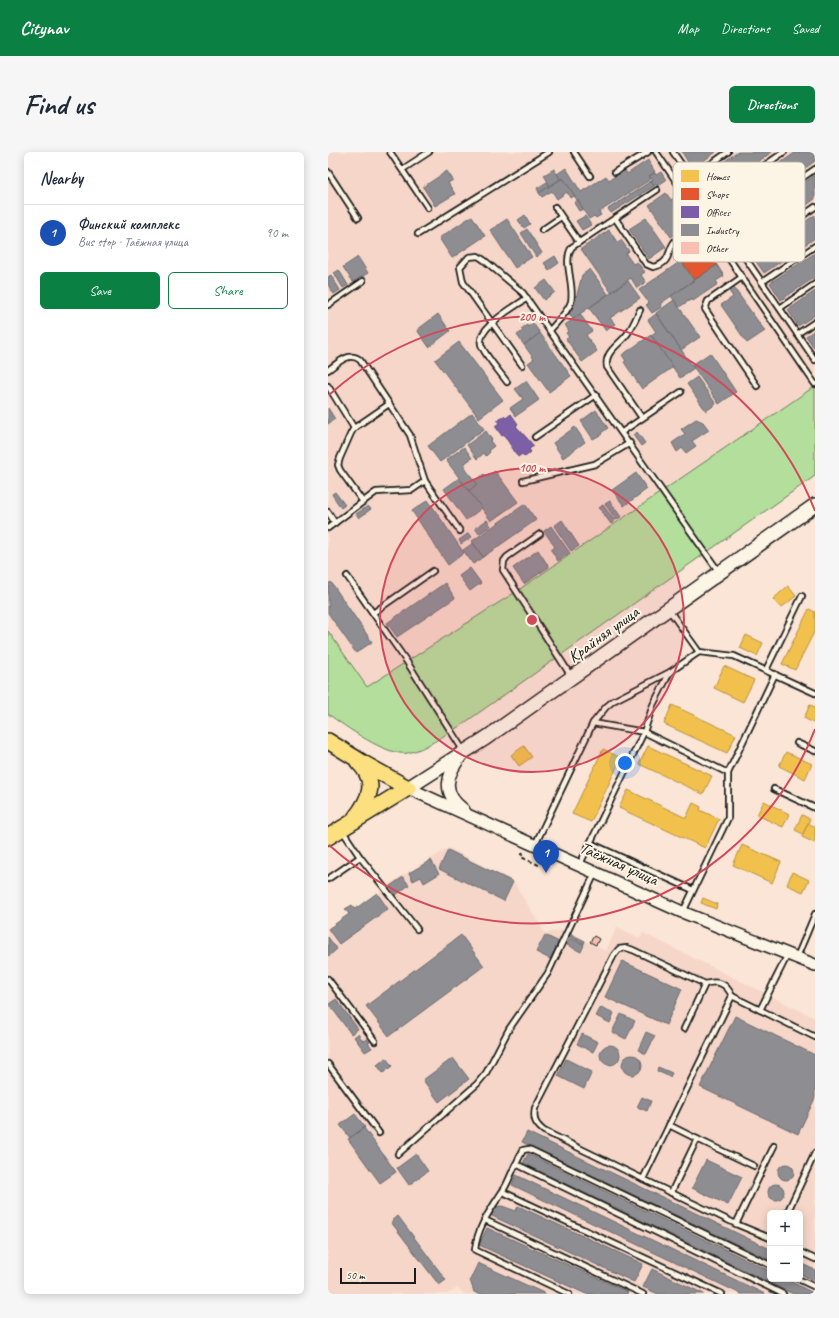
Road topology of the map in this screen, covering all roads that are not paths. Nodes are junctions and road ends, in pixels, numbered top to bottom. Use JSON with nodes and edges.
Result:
{"nodes":[{"id":1,"x":390,"y":152,"type":"edge"},
{"id":2,"x":429,"y":152,"type":"edge"},
{"id":3,"x":549,"y":152,"type":"edge"},
{"id":4,"x":574,"y":152,"type":"edge"},
{"id":5,"x":648,"y":152,"type":"edge"},
{"id":6,"x":665,"y":152,"type":"edge"},
{"id":7,"x":674,"y":152,"type":"edge"},
{"id":8,"x":728,"y":152,"type":"edge"},
{"id":9,"x":784,"y":152,"type":"edge"},
{"id":10,"x":658,"y":154,"type":"edge"},
{"id":11,"x":681,"y":162,"type":"edge"},
{"id":12,"x":714,"y":162,"type":"edge"},
{"id":13,"x":770,"y":162,"type":"edge"},
{"id":14,"x":403,"y":169,"type":"junction"},
{"id":15,"x":815,"y":169,"type":"edge"},
{"id":16,"x":328,"y":172,"type":"edge"},
{"id":17,"x":615,"y":172,"type":"dead end"},
{"id":18,"x":590,"y":176,"type":"dead end"},
{"id":19,"x":673,"y":176,"type":"edge"},
{"id":20,"x":805,"y":176,"type":"edge"},
{"id":21,"x":657,"y":190,"type":"dead end"},
{"id":22,"x":555,"y":207,"type":"dead end"},
{"id":23,"x":815,"y":207,"type":"edge"},
{"id":24,"x":428,"y":208,"type":"dead end"},
{"id":25,"x":805,"y":214,"type":"edge"},
{"id":26,"x":561,"y":217,"type":"junction"},
{"id":27,"x":358,"y":218,"type":"dead end"},
{"id":28,"x":614,"y":218,"type":"junction"},
{"id":29,"x":542,"y":230,"type":"dead end"},
{"id":30,"x":418,"y":234,"type":"dead end"},
{"id":31,"x":579,"y":242,"type":"junction"},
{"id":32,"x":673,"y":244,"type":"edge"},
{"id":33,"x":815,"y":246,"type":"edge"},
{"id":34,"x":805,"y":253,"type":"edge"},
{"id":35,"x":732,"y":262,"type":"edge"},
{"id":36,"x":748,"y":262,"type":"edge"},
{"id":37,"x":791,"y":262,"type":"edge"},
{"id":38,"x":742,"y":277,"type":"junction"},
{"id":39,"x":363,"y":281,"type":"dead end"},
{"id":40,"x":762,"y":282,"type":"junction"},
{"id":41,"x":815,"y":284,"type":"edge"},
{"id":42,"x":527,"y":298,"type":"junction"},
{"id":43,"x":328,"y":304,"type":"edge"},
{"id":44,"x":780,"y":308,"type":"junction"},
{"id":45,"x":640,"y":310,"type":"dead end"},
{"id":46,"x":815,"y":322,"type":"edge"},
{"id":47,"x":492,"y":323,"type":"junction"},
{"id":48,"x":550,"y":330,"type":"junction"},
{"id":49,"x":797,"y":334,"type":"junction"},
{"id":50,"x":815,"y":359,"type":"edge"},
{"id":51,"x":522,"y":364,"type":"dead end"},
{"id":52,"x":328,"y":370,"type":"edge"},
{"id":53,"x":507,"y":382,"type":"dead end"},
{"id":54,"x":815,"y":384,"type":"edge"},
{"id":55,"x":328,"y":386,"type":"edge"},
{"id":56,"x":757,"y":386,"type":"dead end"},
{"id":57,"x":681,"y":392,"type":"dead end"},
{"id":58,"x":596,"y":395,"type":"junction"},
{"id":59,"x":389,"y":404,"type":"junction"},
{"id":60,"x":642,"y":418,"type":"junction"},
{"id":61,"x":354,"y":428,"type":"junction"},
{"id":62,"x":622,"y":432,"type":"junction"},
{"id":63,"x":535,"y":437,"type":"dead end"},
{"id":64,"x":630,"y":444,"type":"junction"},
{"id":65,"x":425,"y":481,"type":"junction"},
{"id":66,"x":523,"y":481,"type":"dead end"},
{"id":67,"x":363,"y":502,"type":"junction"},
{"id":68,"x":815,"y":505,"type":"edge"},
{"id":69,"x":328,"y":512,"type":"edge"},
{"id":70,"x":335,"y":523,"type":"junction"},
{"id":71,"x":328,"y":528,"type":"edge"},
{"id":72,"x":460,"y":530,"type":"dead end"},
{"id":73,"x":540,"y":534,"type":"dead end"},
{"id":74,"x":433,"y":571,"type":"dead end"},
{"id":75,"x":719,"y":572,"type":"junction"},
{"id":76,"x":347,"y":576,"type":"dead end"},
{"id":77,"x":802,"y":596,"type":"dead end"},
{"id":78,"x":668,"y":609,"type":"junction"},
{"id":79,"x":373,"y":613,"type":"junction"},
{"id":80,"x":699,"y":652,"type":"junction"},
{"id":81,"x":766,"y":670,"type":"junction"},
{"id":82,"x":670,"y":672,"type":"junction"},
{"id":83,"x":775,"y":674,"type":"junction"},
{"id":84,"x":572,"y":678,"type":"junction"},
{"id":85,"x":815,"y":693,"type":"edge"},
{"id":86,"x":593,"y":723,"type":"junction"},
{"id":87,"x":644,"y":732,"type":"junction"},
{"id":88,"x":328,"y":741,"type":"edge"},
{"id":89,"x":797,"y":743,"type":"dead end"},
{"id":90,"x":464,"y":752,"type":"junction"},
{"id":91,"x":815,"y":752,"type":"edge"},
{"id":92,"x":351,"y":756,"type":"junction"},
{"id":93,"x":728,"y":773,"type":"junction"},
{"id":94,"x":408,"y":788,"type":"junction"},
{"id":95,"x":774,"y":789,"type":"dead end"},
{"id":96,"x":815,"y":808,"type":"edge"},
{"id":97,"x":479,"y":821,"type":"junction"},
{"id":98,"x":345,"y":827,"type":"junction"},
{"id":99,"x":328,"y":837,"type":"edge"},
{"id":100,"x":590,"y":843,"type":"junction"},
{"id":101,"x":535,"y":846,"type":"junction"},
{"id":102,"x":360,"y":856,"type":"junction"},
{"id":103,"x":579,"y":866,"type":"junction"},
{"id":104,"x":595,"y":873,"type":"junction"},
{"id":105,"x":328,"y":879,"type":"edge"},
{"id":106,"x":693,"y":890,"type":"junction"},
{"id":107,"x":682,"y":912,"type":"junction"},
{"id":108,"x":815,"y":914,"type":"edge"},
{"id":109,"x":417,"y":929,"type":"dead end"},
{"id":110,"x":792,"y":955,"type":"junction"},
{"id":111,"x":815,"y":965,"type":"edge"},
{"id":112,"x":328,"y":979,"type":"edge"},
{"id":113,"x":705,"y":984,"type":"junction"},
{"id":114,"x":732,"y":996,"type":"junction"},
{"id":115,"x":760,"y":1010,"type":"junction"},
{"id":116,"x":684,"y":1029,"type":"dead end"},
{"id":117,"x":815,"y":1037,"type":"edge"},
{"id":118,"x":375,"y":1041,"type":"dead end"},
{"id":119,"x":328,"y":1064,"type":"edge"},
{"id":120,"x":669,"y":1125,"type":"junction"},
{"id":121,"x":379,"y":1133,"type":"dead end"},
{"id":122,"x":697,"y":1139,"type":"junction"},
{"id":123,"x":774,"y":1146,"type":"dead end"},
{"id":124,"x":815,"y":1153,"type":"edge"},
{"id":125,"x":398,"y":1154,"type":"dead end"},
{"id":126,"x":516,"y":1164,"type":"junction"},
{"id":127,"x":754,"y":1166,"type":"dead end"},
{"id":128,"x":643,"y":1179,"type":"junction"},
{"id":129,"x":502,"y":1192,"type":"junction"},
{"id":130,"x":672,"y":1193,"type":"junction"},
{"id":131,"x":788,"y":1210,"type":"edge"},
{"id":132,"x":485,"y":1220,"type":"junction"},
{"id":133,"x":736,"y":1224,"type":"junction"},
{"id":134,"x":767,"y":1237,"type":"edge"},
{"id":135,"x":803,"y":1253,"type":"edge"},
{"id":136,"x":815,"y":1259,"type":"edge"},
{"id":137,"x":767,"y":1264,"type":"edge"},
{"id":138,"x":803,"y":1281,"type":"edge"},
{"id":139,"x":815,"y":1287,"type":"edge"},
{"id":140,"x":569,"y":1294,"type":"edge"},
{"id":141,"x":643,"y":1294,"type":"edge"},
{"id":142,"x":722,"y":1294,"type":"edge"},
{"id":143,"x":783,"y":1294,"type":"edge"}],
"edges":[{"from":1,"to":14,"type":"lane"},
{"from":2,"to":14,"type":"lane"},
{"from":3,"to":30,"type":"lane"},
{"from":4,"to":18,"type":"lane"},
{"from":5,"to":17,"type":"lane"},
{"from":6,"to":10,"type":"lane"},
{"from":7,"to":11,"type":"lane"},
{"from":8,"to":12,"type":"lane"},
{"from":9,"to":13,"type":"lane"},
{"from":10,"to":19,"type":"lane"},
{"from":14,"to":24,"type":"lane"},
{"from":15,"to":20,"type":"lane"},
{"from":16,"to":27,"type":"lane"},
{"from":21,"to":28,"type":"lane"},
{"from":22,"to":26,"type":"lane"},
{"from":23,"to":25,"type":"lane"},
{"from":26,"to":29,"type":"lane"},
{"from":26,"to":31,"type":"lane"},
{"from":28,"to":31,"type":"lane"},
{"from":28,"to":32,"type":"lane"},
{"from":31,"to":48,"type":"lane"},
{"from":33,"to":34,"type":"lane"},
{"from":35,"to":38,"type":"lane"},
{"from":36,"to":40,"type":"lane"},
{"from":37,"to":40,"type":"lane"},
{"from":38,"to":54,"type":"lane"},
{"from":38,"to":56,"type":"lane"},
{"from":39,"to":43,"type":"lane"},
{"from":40,"to":44,"type":"lane"},
{"from":41,"to":44,"type":"lane"},
{"from":42,"to":47,"type":"lane"},
{"from":42,"to":47,"type":"lane"},
{"from":42,"to":48,"type":"lane"},
{"from":44,"to":49,"type":"lane"},
{"from":45,"to":60,"type":"lane"},
{"from":46,"to":49,"type":"lane"},
{"from":47,"to":51,"type":"lane"},
{"from":47,"to":53,"type":"lane"},
{"from":48,"to":58,"type":"lane"},
{"from":49,"to":50,"type":"lane"},
{"from":52,"to":59,"type":"lane"},
{"from":55,"to":61,"type":"lane"},
{"from":57,"to":60,"type":"lane"},
{"from":58,"to":62,"type":"lane"},
{"from":58,"to":63,"type":"lane"},
{"from":59,"to":61,"type":"lane"},
{"from":59,"to":65,"type":"lane"},
{"from":60,"to":62,"type":"lane"},
{"from":61,"to":67,"type":"lane"},
{"from":62,"to":64,"type":"lane"},
{"from":64,"to":66,"type":"lane"},
{"from":64,"to":75,"type":"lane"},
{"from":65,"to":67,"type":"lane"},
{"from":65,"to":72,"type":"lane"},
{"from":67,"to":70,"type":"lane"},
{"from":68,"to":75,"type":"main road","name":"Крайняя улица"},
{"from":69,"to":70,"type":"lane"},
{"from":70,"to":71,"type":"lane"},
{"from":73,"to":84,"type":"lane"},
{"from":74,"to":79,"type":"lane"},
{"from":75,"to":78,"type":"main road","name":"Крайняя улица"},
{"from":76,"to":79,"type":"lane"},
{"from":77,"to":81,"type":"lane"},
{"from":78,"to":80,"type":"lane"},
{"from":78,"to":84,"type":"main road","name":"Крайняя улица"},
{"from":79,"to":90,"type":"lane"},
{"from":80,"to":81,"type":"lane"},
{"from":80,"to":82,"type":"lane"},
{"from":81,"to":83,"type":"lane"},
{"from":82,"to":86,"type":"lane"},
{"from":82,"to":87,"type":"lane"},
{"from":83,"to":85,"type":"lane"},
{"from":83,"to":93,"type":"lane"},
{"from":84,"to":90,"type":"main road","name":"Крайняя улица"},
{"from":86,"to":87,"type":"lane"},
{"from":86,"to":101,"type":"lane"},
{"from":87,"to":93,"type":"lane"},
{"from":87,"to":100,"type":"lane"},
{"from":88,"to":92,"type":"highway","name":"Таёжная улица"},
{"from":89,"to":91,"type":"lane"},
{"from":90,"to":94,"type":"main road","name":"Крайняя улица"},
{"from":90,"to":97,"type":"street"},
{"from":92,"to":94,"type":"highway","name":"Таёжная улица"},
{"from":92,"to":98,"type":"highway"},
{"from":93,"to":106,"type":"lane"},
{"from":94,"to":97,"type":"street","name":"Таёжная улица"},
{"from":94,"to":98,"type":"highway"},
{"from":95,"to":96,"type":"lane"},
{"from":97,"to":101,"type":"street","name":"Таёжная улица"},
{"from":98,"to":99,"type":"highway"},
{"from":98,"to":102,"type":"lane"},
{"from":100,"to":103,"type":"lane"},
{"from":100,"to":106,"type":"lane"},
{"from":101,"to":103,"type":"street","name":"Таёжная улица"},
{"from":102,"to":105,"type":"lane"},
{"from":102,"to":109,"type":"lane"},
{"from":103,"to":104,"type":"street","name":"Таёжная улица"},
{"from":104,"to":107,"type":"street","name":"Таёжная улица"},
{"from":104,"to":125,"type":"lane"},
{"from":106,"to":107,"type":"lane"},
{"from":107,"to":110,"type":"street","name":"Таёжная улица"},
{"from":108,"to":110,"type":"lane"},
{"from":110,"to":111,"type":"street","name":"Таёжная улица"},
{"from":110,"to":115,"type":"lane"},
{"from":112,"to":118,"type":"lane"},
{"from":113,"to":114,"type":"lane"},
{"from":113,"to":116,"type":"lane"},
{"from":113,"to":128,"type":"lane"},
{"from":114,"to":115,"type":"lane"},
{"from":114,"to":120,"type":"lane"},
{"from":115,"to":117,"type":"lane"},
{"from":119,"to":121,"type":"lane"},
{"from":120,"to":122,"type":"lane"},
{"from":120,"to":128,"type":"lane"},
{"from":122,"to":127,"type":"lane"},
{"from":122,"to":130,"type":"lane"},
{"from":123,"to":133,"type":"lane"},
{"from":124,"to":131,"type":"lane"},
{"from":126,"to":129,"type":"lane"},
{"from":126,"to":137,"type":"lane"},
{"from":126,"to":143,"type":"lane"},
{"from":128,"to":130,"type":"lane"},
{"from":129,"to":132,"type":"lane"},
{"from":129,"to":142,"type":"lane"},
{"from":130,"to":133,"type":"lane"},
{"from":132,"to":140,"type":"lane"},
{"from":132,"to":141,"type":"lane"},
{"from":133,"to":134,"type":"lane"},
{"from":135,"to":136,"type":"lane"},
{"from":138,"to":139,"type":"lane"}]}
